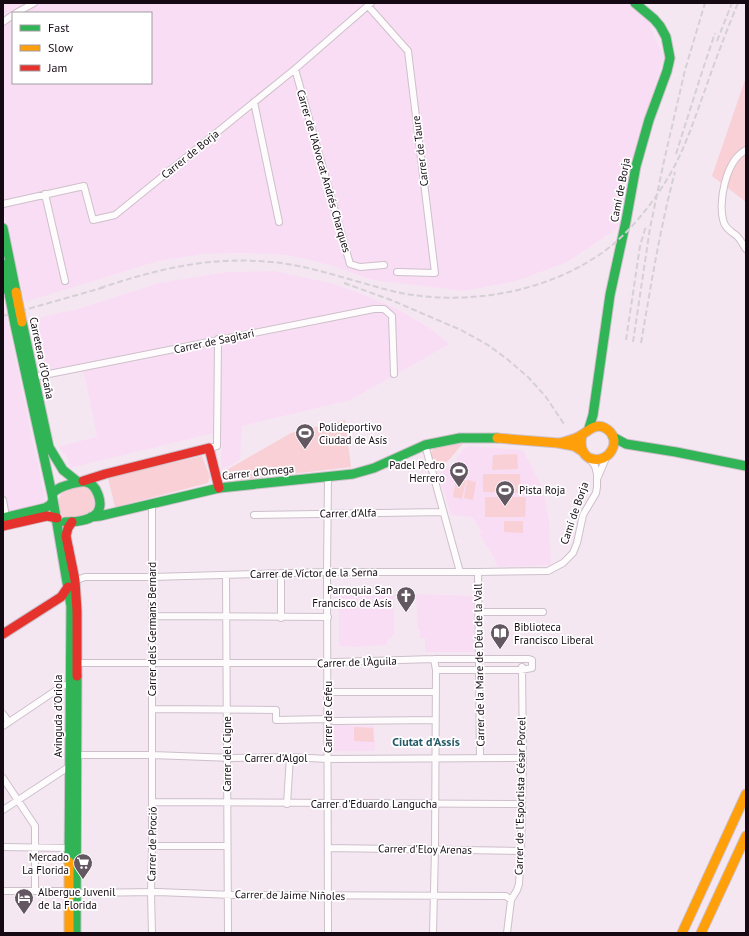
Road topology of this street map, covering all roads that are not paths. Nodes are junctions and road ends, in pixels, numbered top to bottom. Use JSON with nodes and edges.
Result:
{"nodes":[{"id":1,"x":34,"y":3,"type":"edge"},
{"id":2,"x":635,"y":3,"type":"edge"},
{"id":3,"x":370,"y":4,"type":"edge"},
{"id":4,"x":18,"y":12,"type":"edge"},
{"id":5,"x":12,"y":16,"type":"edge"},
{"id":6,"x":3,"y":22,"type":"edge"},
{"id":7,"x":295,"y":69,"type":"junction"},
{"id":8,"x":254,"y":102,"type":"junction"},
{"id":9,"x":746,"y":150,"type":"edge"},
{"id":10,"x":45,"y":194,"type":"junction"},
{"id":11,"x":3,"y":204,"type":"edge"},
{"id":12,"x":279,"y":222,"type":"dead end"},
{"id":13,"x":3,"y":228,"type":"edge"},
{"id":14,"x":746,"y":249,"type":"edge"},
{"id":15,"x":3,"y":264,"type":"edge"},
{"id":16,"x":384,"y":265,"type":"dead end"},
{"id":17,"x":397,"y":272,"type":"dead end"},
{"id":18,"x":65,"y":281,"type":"dead end"},
{"id":19,"x":13,"y":293,"type":"junction"},
{"id":20,"x":19,"y":324,"type":"junction"},
{"id":21,"x":218,"y":339,"type":"junction"},
{"id":22,"x":394,"y":374,"type":"dead end"},
{"id":23,"x":34,"y":377,"type":"junction"},
{"id":24,"x":596,"y":397,"type":"junction"},
{"id":25,"x":589,"y":428,"type":"junction"},
{"id":26,"x":604,"y":428,"type":"junction"},
{"id":27,"x":582,"y":435,"type":"junction"},
{"id":28,"x":613,"y":437,"type":"junction"},
{"id":29,"x":558,"y":443,"type":"junction"},
{"id":30,"x":425,"y":445,"type":"junction"},
{"id":31,"x":638,"y":446,"type":"junction"},
{"id":32,"x":209,"y":448,"type":"junction"},
{"id":33,"x":582,"y":451,"type":"junction"},
{"id":34,"x":608,"y":456,"type":"junction"},
{"id":35,"x":590,"y":458,"type":"junction"},
{"id":36,"x":746,"y":466,"type":"edge"},
{"id":37,"x":328,"y":476,"type":"junction"},
{"id":38,"x":598,"y":480,"type":"junction"},
{"id":39,"x":81,"y":482,"type":"junction"},
{"id":40,"x":219,"y":488,"type":"junction"},
{"id":41,"x":53,"y":498,"type":"junction"},
{"id":42,"x":3,"y":500,"type":"edge"},
{"id":43,"x":152,"y":504,"type":"junction"},
{"id":44,"x":443,"y":512,"type":"junction"},
{"id":45,"x":327,"y":514,"type":"junction"},
{"id":46,"x":254,"y":515,"type":"dead end"},
{"id":47,"x":91,"y":517,"type":"junction"},
{"id":48,"x":5,"y":518,"type":"edge"},
{"id":49,"x":57,"y":518,"type":"junction"},
{"id":50,"x":72,"y":522,"type":"junction"},
{"id":51,"x":3,"y":526,"type":"edge"},
{"id":52,"x":554,"y":568,"type":"joint"},
{"id":53,"x":327,"y":572,"type":"junction"},
{"id":54,"x":460,"y":572,"type":"junction"},
{"id":55,"x":478,"y":572,"type":"junction"},
{"id":56,"x":281,"y":573,"type":"junction"},
{"id":57,"x":226,"y":575,"type":"junction"},
{"id":58,"x":152,"y":577,"type":"junction"},
{"id":59,"x":70,"y":584,"type":"junction"},
{"id":60,"x":65,"y":598,"type":"junction"},
{"id":61,"x":479,"y":612,"type":"junction"},
{"id":62,"x":543,"y":612,"type":"dead end"},
{"id":63,"x":152,"y":616,"type":"junction"},
{"id":64,"x":227,"y":617,"type":"junction"},
{"id":65,"x":328,"y":617,"type":"junction"},
{"id":66,"x":281,"y":618,"type":"junction"},
{"id":67,"x":3,"y":628,"type":"edge"},
{"id":68,"x":3,"y":634,"type":"edge"},
{"id":69,"x":434,"y":659,"type":"junction"},
{"id":70,"x":479,"y":660,"type":"junction"},
{"id":71,"x":517,"y":660,"type":"junction"},
{"id":72,"x":78,"y":663,"type":"junction"},
{"id":73,"x":152,"y":663,"type":"junction"},
{"id":74,"x":328,"y":663,"type":"junction"},
{"id":75,"x":227,"y":664,"type":"junction"},
{"id":76,"x":436,"y":670,"type":"junction"},
{"id":77,"x":521,"y":670,"type":"junction"},
{"id":78,"x":479,"y":671,"type":"junction"},
{"id":79,"x":70,"y":686,"type":"junction"},
{"id":80,"x":328,"y":692,"type":"junction"},
{"id":81,"x":435,"y":692,"type":"junction"},
{"id":82,"x":152,"y":709,"type":"junction"},
{"id":83,"x":227,"y":709,"type":"junction"},
{"id":84,"x":3,"y":714,"type":"edge"},
{"id":85,"x":328,"y":719,"type":"junction"},
{"id":86,"x":435,"y":720,"type":"junction"},
{"id":87,"x":6,"y":724,"type":"edge"},
{"id":88,"x":78,"y":755,"type":"junction"},
{"id":89,"x":152,"y":755,"type":"junction"},
{"id":90,"x":227,"y":757,"type":"junction"},
{"id":91,"x":290,"y":757,"type":"junction"},
{"id":92,"x":435,"y":758,"type":"junction"},
{"id":93,"x":480,"y":758,"type":"junction"},
{"id":94,"x":523,"y":758,"type":"junction"},
{"id":95,"x":328,"y":759,"type":"junction"},
{"id":96,"x":70,"y":766,"type":"junction"},
{"id":97,"x":3,"y":778,"type":"edge"},
{"id":98,"x":746,"y":794,"type":"edge"},
{"id":99,"x":18,"y":801,"type":"junction"},
{"id":100,"x":152,"y":802,"type":"junction"},
{"id":101,"x":227,"y":803,"type":"junction"},
{"id":102,"x":328,"y":803,"type":"junction"},
{"id":103,"x":288,"y":804,"type":"junction"},
{"id":104,"x":522,"y":804,"type":"junction"},
{"id":105,"x":435,"y":805,"type":"junction"},
{"id":106,"x":3,"y":810,"type":"edge"},
{"id":107,"x":746,"y":836,"type":"edge"},
{"id":108,"x":152,"y":846,"type":"junction"},
{"id":109,"x":227,"y":846,"type":"junction"},
{"id":110,"x":3,"y":847,"type":"edge"},
{"id":111,"x":36,"y":847,"type":"junction"},
{"id":112,"x":70,"y":848,"type":"junction"},
{"id":113,"x":328,"y":848,"type":"junction"},
{"id":114,"x":435,"y":849,"type":"junction"},
{"id":115,"x":744,"y":850,"type":"edge"},
{"id":116,"x":521,"y":851,"type":"junction"},
{"id":117,"x":3,"y":891,"type":"edge"},
{"id":118,"x":35,"y":891,"type":"junction"},
{"id":119,"x":73,"y":892,"type":"junction"},
{"id":120,"x":150,"y":893,"type":"junction"},
{"id":121,"x":227,"y":894,"type":"junction"},
{"id":122,"x":328,"y":895,"type":"junction"},
{"id":123,"x":434,"y":896,"type":"junction"},
{"id":124,"x":511,"y":900,"type":"junction"},
{"id":125,"x":69,"y":933,"type":"edge"},
{"id":126,"x":76,"y":933,"type":"edge"},
{"id":127,"x":152,"y":933,"type":"edge"},
{"id":128,"x":228,"y":933,"type":"edge"},
{"id":129,"x":328,"y":933,"type":"edge"},
{"id":130,"x":433,"y":933,"type":"edge"},
{"id":131,"x":507,"y":933,"type":"edge"},
{"id":132,"x":682,"y":933,"type":"edge"},
{"id":133,"x":701,"y":933,"type":"edge"}],
"edges":[{"from":1,"to":4,"type":"street"},
{"from":2,"to":24,"type":"street","name":"Camí de Borja"},
{"from":3,"to":7,"type":"street","name":"Carrer de Borja"},
{"from":3,"to":17,"type":"street","name":"Carrer de Taure"},
{"from":5,"to":6,"type":"street"},
{"from":7,"to":8,"type":"street","name":"Carrer de Borja"},
{"from":7,"to":16,"type":"street","name":"Carrer de l'Advocat Andrés Charques"},
{"from":8,"to":10,"type":"street","name":"Carrer de Borja"},
{"from":8,"to":12,"type":"street"},
{"from":9,"to":14,"type":"street"},
{"from":10,"to":11,"type":"street","name":"Carrer de Borja"},
{"from":10,"to":18,"type":"street"},
{"from":13,"to":19,"type":"street","name":"Carretera d'Ocaña"},
{"from":15,"to":19,"type":"street","name":"Carretera d'Ocaña"},
{"from":19,"to":20,"type":"street","name":"Carretera d'Ocaña","bridge":true},
{"from":20,"to":23,"type":"street","name":"Carretera d'Ocaña"},
{"from":20,"to":41,"type":"street","name":"Carretera d'Ocaña"},
{"from":21,"to":22,"type":"street","name":"Carrer de Sagitari"},
{"from":21,"to":23,"type":"street","name":"Carrer de Sagitari"},
{"from":21,"to":32,"type":"street"},
{"from":23,"to":39,"type":"street","name":"Carretera d'Ocaña"},
{"from":24,"to":25,"type":"street","name":"Camí de Borja"},
{"from":24,"to":26,"type":"street","name":"Camí de Borja"},
{"from":25,"to":26,"type":"street"},
{"from":25,"to":27,"type":"street"},
{"from":26,"to":28,"type":"street"},
{"from":27,"to":29,"type":"street"},
{"from":27,"to":33,"type":"street"},
{"from":28,"to":31,"type":"street"},
{"from":28,"to":34,"type":"street"},
{"from":29,"to":30,"type":"street","name":"Carrer d'Omega"},
{"from":29,"to":33,"type":"street"},
{"from":30,"to":37,"type":"street","name":"Carrer d'Omega"},
{"from":30,"to":44,"type":"street"},
{"from":31,"to":34,"type":"street"},
{"from":31,"to":36,"type":"street"},
{"from":32,"to":39,"type":"street"},
{"from":32,"to":40,"type":"street"},
{"from":33,"to":35,"type":"street"},
{"from":34,"to":35,"type":"street"},
{"from":34,"to":38,"type":"street","name":"Camí de Borja"},
{"from":35,"to":38,"type":"street","name":"Camí de Borja"},
{"from":37,"to":40,"type":"street","name":"Carrer d'Omega"},
{"from":37,"to":45,"type":"street","name":"Carrer de Cefeu"},
{"from":38,"to":52,"type":"street","name":"Camí de Borja"},
{"from":39,"to":41,"type":"street"},
{"from":39,"to":47,"type":"street"},
{"from":40,"to":43,"type":"street","name":"Carrer d'Omega"},
{"from":41,"to":48,"type":"street"},
{"from":41,"to":49,"type":"street","name":"Avinguda d'Oriola"},
{"from":42,"to":48,"type":"street"},
{"from":43,"to":47,"type":"street","name":"Carrer d'Omega"},
{"from":43,"to":58,"type":"street","name":"Carrer dels Germans Bernard"},
{"from":44,"to":45,"type":"street","name":"Carrer d'Alfa"},
{"from":44,"to":54,"type":"street"},
{"from":45,"to":46,"type":"street","name":"Carrer d'Alfa"},
{"from":45,"to":53,"type":"street","name":"Carrer de Cefeu"},
{"from":47,"to":50,"type":"street","name":"Carrer d'Omega"},
{"from":49,"to":50,"type":"street","name":"Carrer d'Omega"},
{"from":49,"to":51,"type":"street","name":"Carrer d'Omega"},
{"from":49,"to":59,"type":"street","name":"Avinguda d'Oriola"},
{"from":50,"to":59,"type":"street","name":"Avinguda d'Oriola"},
{"from":52,"to":55,"type":"street","name":"Carrer de Víctor de la Serna"},
{"from":53,"to":54,"type":"street","name":"Carrer de Víctor de la Serna"},
{"from":53,"to":56,"type":"street","name":"Carrer de Víctor de la Serna"},
{"from":53,"to":65,"type":"street","name":"Carrer de Cefeu"},
{"from":54,"to":55,"type":"street","name":"Carrer de Víctor de la Serna"},
{"from":55,"to":61,"type":"street","name":"Carrer de la Mare de Déu de la Vall"},
{"from":56,"to":57,"type":"street","name":"Carrer de Víctor de la Serna"},
{"from":56,"to":66,"type":"street"},
{"from":57,"to":58,"type":"street","name":"Carrer de Víctor de la Serna"},
{"from":57,"to":64,"type":"street","name":"Carrer del Cigne"},
{"from":58,"to":59,"type":"street","name":"Carrer de Víctor de la Serna"},
{"from":58,"to":63,"type":"street","name":"Carrer dels Germans Bernard"},
{"from":59,"to":60,"type":"street","name":"Avinguda d'Oriola"},
{"from":59,"to":67,"type":"street"},
{"from":59,"to":72,"type":"street","name":"Avinguda d'Oriola"},
{"from":60,"to":68,"type":"street"},
{"from":60,"to":79,"type":"street","name":"Avinguda d'Oriola"},
{"from":61,"to":62,"type":"street"},
{"from":61,"to":70,"type":"street","name":"Carrer de la Mare de Déu de la Vall"},
{"from":63,"to":64,"type":"street"},
{"from":63,"to":73,"type":"street","name":"Carrer dels Germans Bernard"},
{"from":64,"to":66,"type":"street"},
{"from":64,"to":75,"type":"street","name":"Carrer del Cigne"},
{"from":65,"to":66,"type":"street"},
{"from":65,"to":74,"type":"street","name":"Carrer de Cefeu"},
{"from":69,"to":70,"type":"street","name":"Carrer de l'Àguila"},
{"from":69,"to":74,"type":"street","name":"Carrer de l'Àguila"},
{"from":69,"to":76,"type":"street"},
{"from":70,"to":71,"type":"street","name":"Carrer de l'Àguila"},
{"from":70,"to":78,"type":"street","name":"Carrer de la Mare de Déu de la Vall"},
{"from":71,"to":77,"type":"street","name":"Carrer de l'Esportista César Porcel"},
{"from":71,"to":77,"type":"street","name":"Carrer de l'Àguila"},
{"from":72,"to":73,"type":"street","name":"Carrer de l'Àguila"},
{"from":72,"to":88,"type":"street","name":"Avinguda d'Oriola"},
{"from":73,"to":75,"type":"street","name":"Carrer de l'Àguila"},
{"from":73,"to":82,"type":"street","name":"Carrer dels Germans Bernard"},
{"from":74,"to":75,"type":"street","name":"Carrer de l'Àguila"},
{"from":74,"to":80,"type":"street","name":"Carrer de Cefeu"},
{"from":75,"to":83,"type":"street","name":"Carrer del Cigne"},
{"from":76,"to":78,"type":"street"},
{"from":76,"to":81,"type":"street"},
{"from":77,"to":78,"type":"street"},
{"from":77,"to":94,"type":"street","name":"Carrer de l'Esportista César Porcel"},
{"from":78,"to":93,"type":"street","name":"Carrer de la Mare de Déu de la Vall"},
{"from":79,"to":87,"type":"street"},
{"from":79,"to":96,"type":"street","name":"Avinguda d'Oriola"},
{"from":80,"to":81,"type":"street"},
{"from":80,"to":85,"type":"street","name":"Carrer de Cefeu"},
{"from":81,"to":86,"type":"street"},
{"from":82,"to":83,"type":"street"},
{"from":82,"to":89,"type":"street","name":"Carrer dels Germans Bernard"},
{"from":83,"to":85,"type":"street"},
{"from":83,"to":90,"type":"street","name":"Carrer del Cigne"},
{"from":84,"to":87,"type":"street"},
{"from":85,"to":86,"type":"street"},
{"from":85,"to":95,"type":"street","name":"Carrer de Cefeu"},
{"from":86,"to":92,"type":"street"},
{"from":88,"to":89,"type":"street","name":"Carrer d'Algol"},
{"from":88,"to":119,"type":"street","name":"Avinguda d'Oriola"},
{"from":89,"to":90,"type":"street","name":"Carrer d'Algol"},
{"from":89,"to":100,"type":"street","name":"Carrer de Proció"},
{"from":90,"to":91,"type":"street","name":"Carrer d'Algol"},
{"from":90,"to":101,"type":"street","name":"Carrer del Cigne"},
{"from":91,"to":95,"type":"street","name":"Carrer d'Algol"},
{"from":91,"to":103,"type":"street"},
{"from":92,"to":93,"type":"street","name":"Carrer d'Algol"},
{"from":92,"to":95,"type":"street","name":"Carrer d'Algol"},
{"from":92,"to":105,"type":"street"},
{"from":93,"to":94,"type":"street","name":"Carrer d'Algol"},
{"from":94,"to":104,"type":"street","name":"Carrer de l'Esportista César Porcel"},
{"from":95,"to":102,"type":"street","name":"Carrer de Cefeu"},
{"from":96,"to":99,"type":"street"},
{"from":96,"to":112,"type":"street","name":"Avinguda d'Oriola"},
{"from":97,"to":99,"type":"street"},
{"from":98,"to":132,"type":"street"},
{"from":99,"to":106,"type":"street"},
{"from":99,"to":111,"type":"street"},
{"from":100,"to":101,"type":"street","name":"Carrer d'Eduardo Langucha"},
{"from":100,"to":108,"type":"street","name":"Carrer de Proció"},
{"from":101,"to":103,"type":"street","name":"Carrer d'Eduardo Langucha"},
{"from":101,"to":109,"type":"street","name":"Carrer del Cigne"},
{"from":102,"to":103,"type":"street","name":"Carrer d'Eduardo Langucha"},
{"from":102,"to":105,"type":"street","name":"Carrer d'Eduardo Langucha"},
{"from":102,"to":113,"type":"street","name":"Carrer de Cefeu"},
{"from":104,"to":105,"type":"street","name":"Carrer d'Eduardo Langucha"},
{"from":104,"to":116,"type":"street","name":"Carrer de l'Esportista César Porcel"},
{"from":105,"to":114,"type":"street"},
{"from":107,"to":115,"type":"street"},
{"from":108,"to":109,"type":"street"},
{"from":108,"to":120,"type":"street","name":"Carrer de Proció"},
{"from":109,"to":121,"type":"street","name":"Carrer del Cigne"},
{"from":110,"to":111,"type":"street"},
{"from":111,"to":112,"type":"street"},
{"from":111,"to":118,"type":"street"},
{"from":112,"to":119,"type":"street","name":"Avinguda d'Oriola"},
{"from":113,"to":114,"type":"street","name":"Carrer d'Eloy Arenas"},
{"from":113,"to":122,"type":"street","name":"Carrer de Cefeu"},
{"from":114,"to":116,"type":"street","name":"Carrer d'Eloy Arenas"},
{"from":114,"to":123,"type":"street"},
{"from":115,"to":133,"type":"street"},
{"from":116,"to":124,"type":"street","name":"Carrer de l'Esportista César Porcel"},
{"from":117,"to":118,"type":"street","name":"Carrer de Jaime Niñoles"},
{"from":118,"to":119,"type":"street","name":"Carrer de Jaime Niñoles"},
{"from":119,"to":120,"type":"street","name":"Carrer de Jaime Niñoles"},
{"from":119,"to":125,"type":"street","name":"Avinguda d'Oriola"},
{"from":119,"to":126,"type":"street","name":"Avinguda d'Oriola"},
{"from":120,"to":121,"type":"street","name":"Carrer de Jaime Niñoles"},
{"from":120,"to":127,"type":"street","name":"Carrer de Proció"},
{"from":121,"to":122,"type":"street","name":"Carrer de Jaime Niñoles"},
{"from":121,"to":128,"type":"street","name":"Carrer del Cigne"},
{"from":122,"to":123,"type":"street","name":"Carrer de Jaime Niñoles"},
{"from":122,"to":129,"type":"street","name":"Carrer de Cefeu"},
{"from":123,"to":124,"type":"street","name":"Carrer de Jaime Niñoles"},
{"from":123,"to":130,"type":"street"},
{"from":124,"to":131,"type":"street","name":"Carrer de l'Esportista César Porcel"}]}
